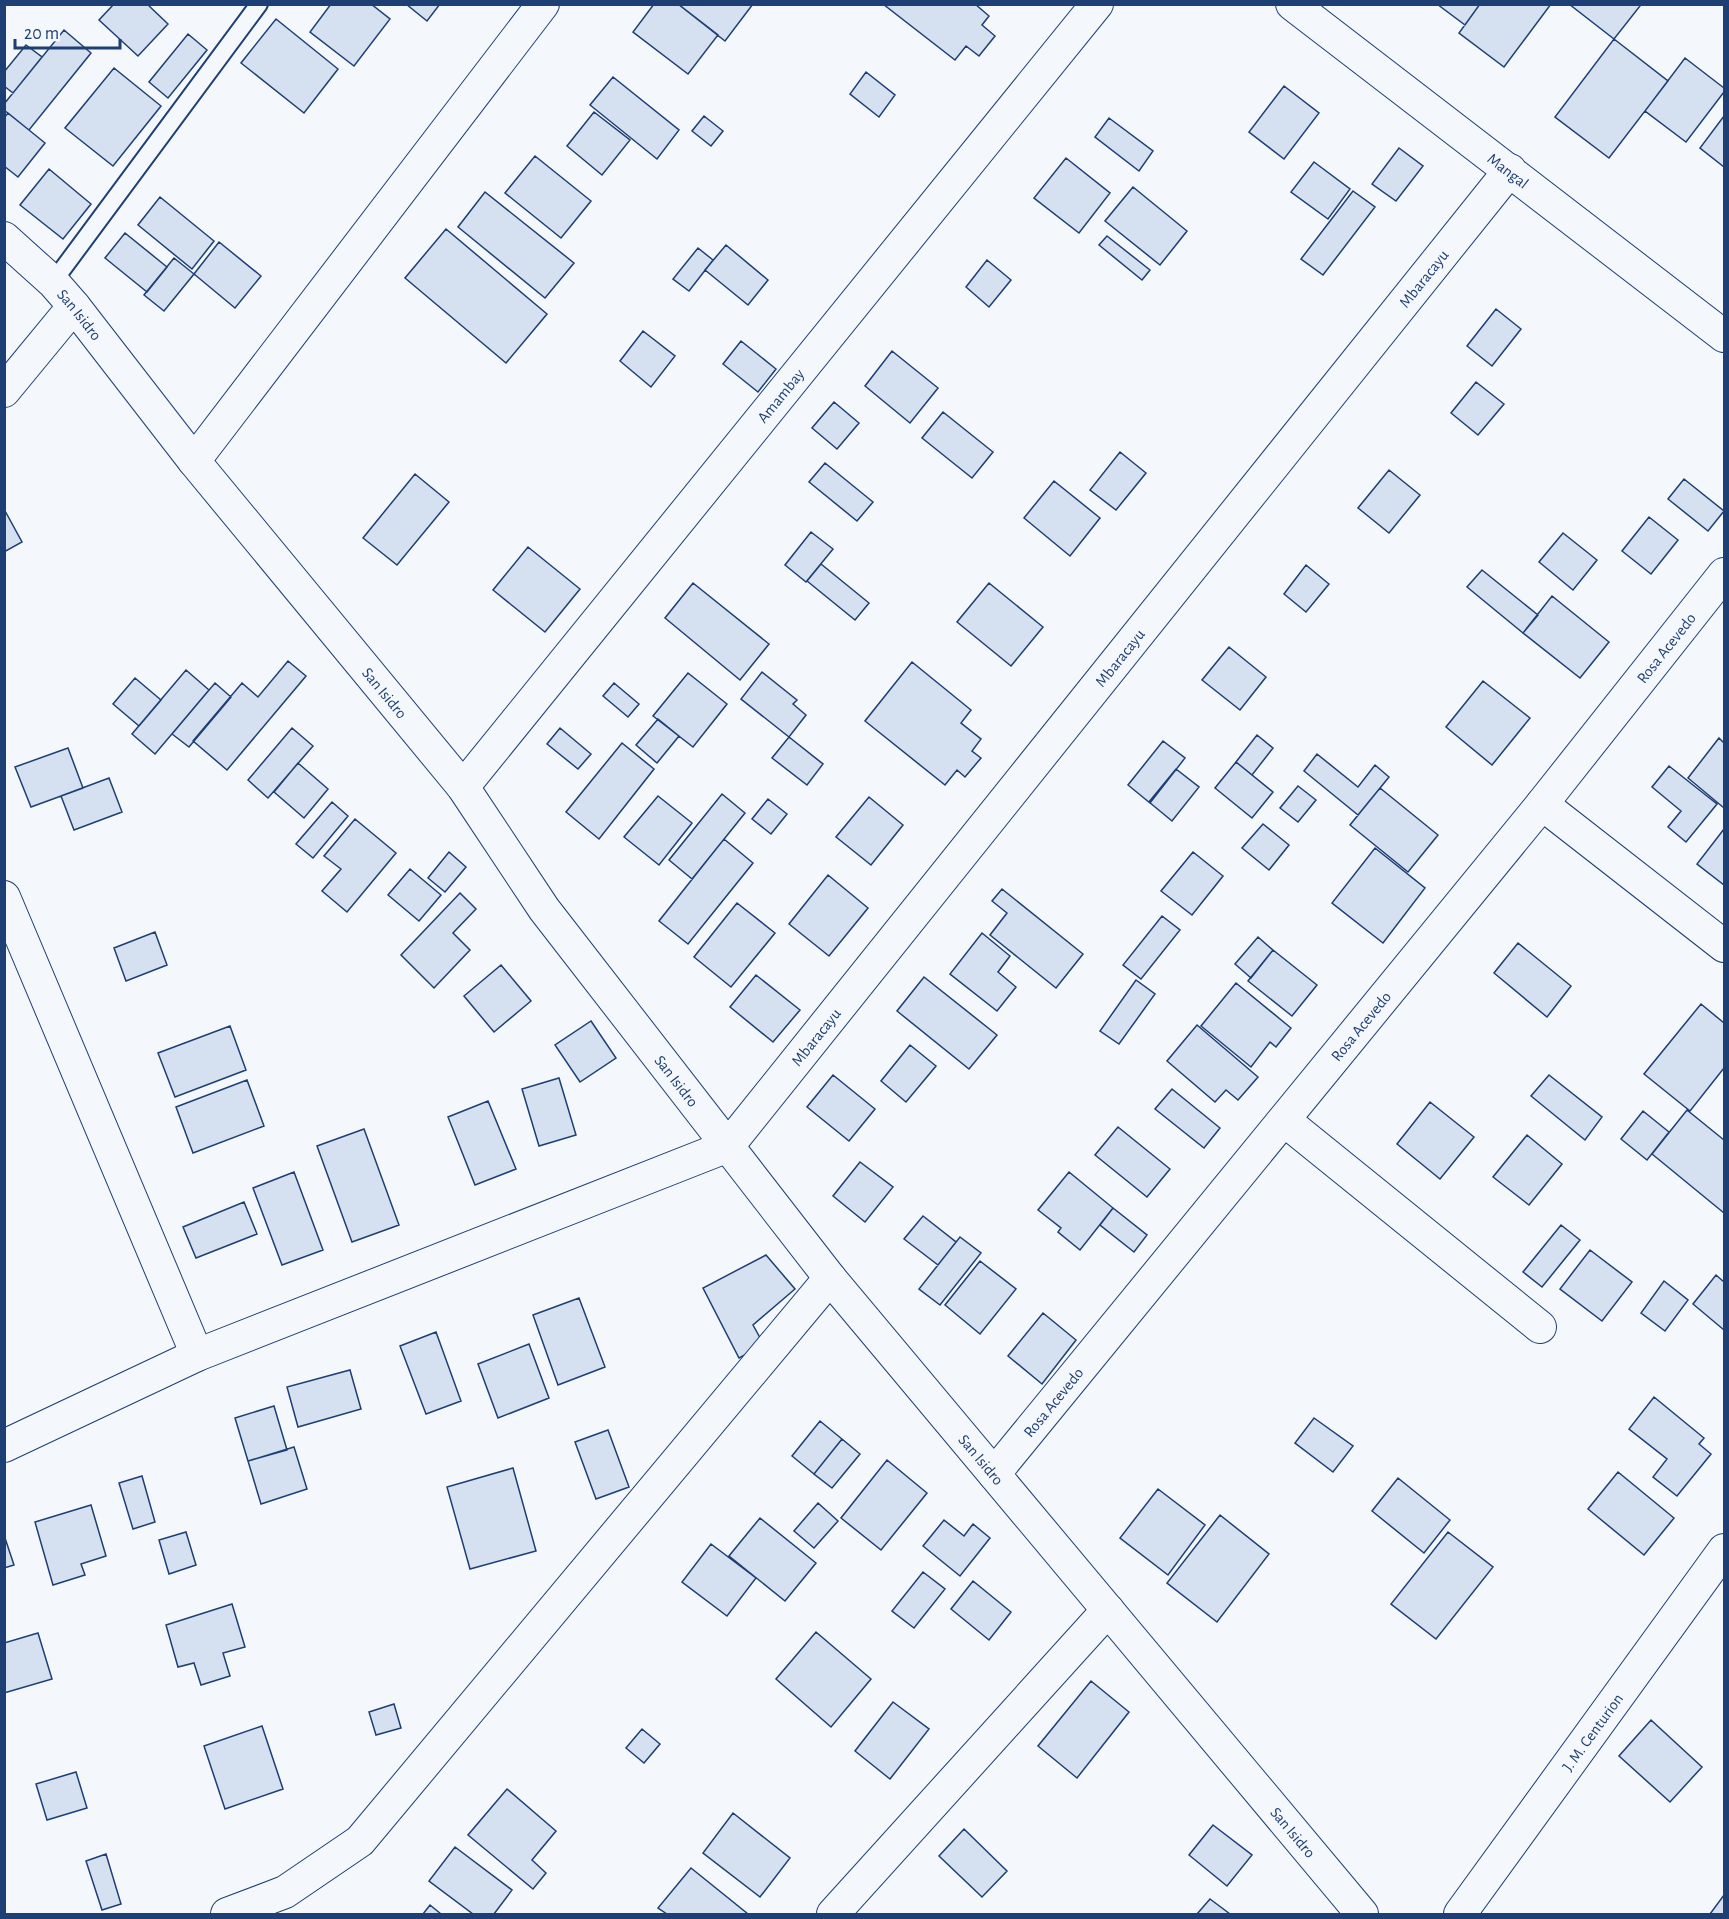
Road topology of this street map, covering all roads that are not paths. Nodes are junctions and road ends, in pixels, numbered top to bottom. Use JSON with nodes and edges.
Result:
{"nodes":[{"id":1,"x":259,"y":4,"type":"edge"},
{"id":2,"x":543,"y":4,"type":"edge"},
{"id":3,"x":1097,"y":4,"type":"edge"},
{"id":4,"x":1292,"y":4,"type":"edge"},
{"id":5,"x":1510,"y":170,"type":"junction"},
{"id":6,"x":4,"y":237,"type":"edge"},
{"id":7,"x":53,"y":282,"type":"junction"},
{"id":8,"x":74,"y":306,"type":"junction"},
{"id":9,"x":1725,"y":336,"type":"edge"},
{"id":10,"x":4,"y":391,"type":"edge"},
{"id":11,"x":194,"y":461,"type":"junction"},
{"id":12,"x":1725,"y":574,"type":"edge"},
{"id":13,"x":463,"y":787,"type":"junction"},
{"id":14,"x":1542,"y":804,"type":"junction"},
{"id":15,"x":4,"y":897,"type":"edge"},
{"id":16,"x":1725,"y":946,"type":"edge"},
{"id":17,"x":1284,"y":1120,"type":"junction"},
{"id":18,"x":728,"y":1146,"type":"junction"},
{"id":19,"x":830,"y":1278,"type":"junction"},
{"id":20,"x":1540,"y":1327,"type":"dead end"},
{"id":21,"x":197,"y":1355,"type":"junction"},
{"id":22,"x":4,"y":1446,"type":"edge"},
{"id":23,"x":994,"y":1474,"type":"junction"},
{"id":24,"x":1725,"y":1550,"type":"edge"},
{"id":25,"x":1108,"y":1610,"type":"junction"},
{"id":26,"x":228,"y":1914,"type":"edge"},
{"id":27,"x":833,"y":1914,"type":"edge"},
{"id":28,"x":1362,"y":1914,"type":"edge"},
{"id":29,"x":1460,"y":1914,"type":"edge"}],
"edges":[{"from":1,"to":7,"type":"lane"},
{"from":2,"to":11,"type":"street"},
{"from":3,"to":13,"type":"street","name":"Amambay"},
{"from":4,"to":5,"type":"street","name":"Mangal"},
{"from":5,"to":9,"type":"street","name":"Mangal"},
{"from":5,"to":18,"type":"street","name":"Mbaracayu"},
{"from":6,"to":7,"type":"street","name":"San Isidro"},
{"from":7,"to":8,"type":"street","name":"San Isidro"},
{"from":8,"to":10,"type":"street"},
{"from":8,"to":11,"type":"street","name":"San Isidro"},
{"from":11,"to":13,"type":"street","name":"San Isidro"},
{"from":12,"to":14,"type":"street","name":"Rosa Acevedo"},
{"from":13,"to":18,"type":"street","name":"San Isidro"},
{"from":14,"to":16,"type":"street"},
{"from":14,"to":17,"type":"street","name":"Rosa Acevedo"},
{"from":15,"to":21,"type":"street"},
{"from":17,"to":20,"type":"street"},
{"from":17,"to":23,"type":"street","name":"Rosa Acevedo"},
{"from":18,"to":19,"type":"street","name":"San Isidro"},
{"from":18,"to":21,"type":"street"},
{"from":19,"to":23,"type":"street","name":"San Isidro"},
{"from":19,"to":26,"type":"street"},
{"from":21,"to":22,"type":"street"},
{"from":23,"to":25,"type":"street","name":"San Isidro"},
{"from":24,"to":29,"type":"street","name":"J. M. Centurion"},
{"from":25,"to":27,"type":"street"},
{"from":25,"to":28,"type":"street","name":"San Isidro"}]}
